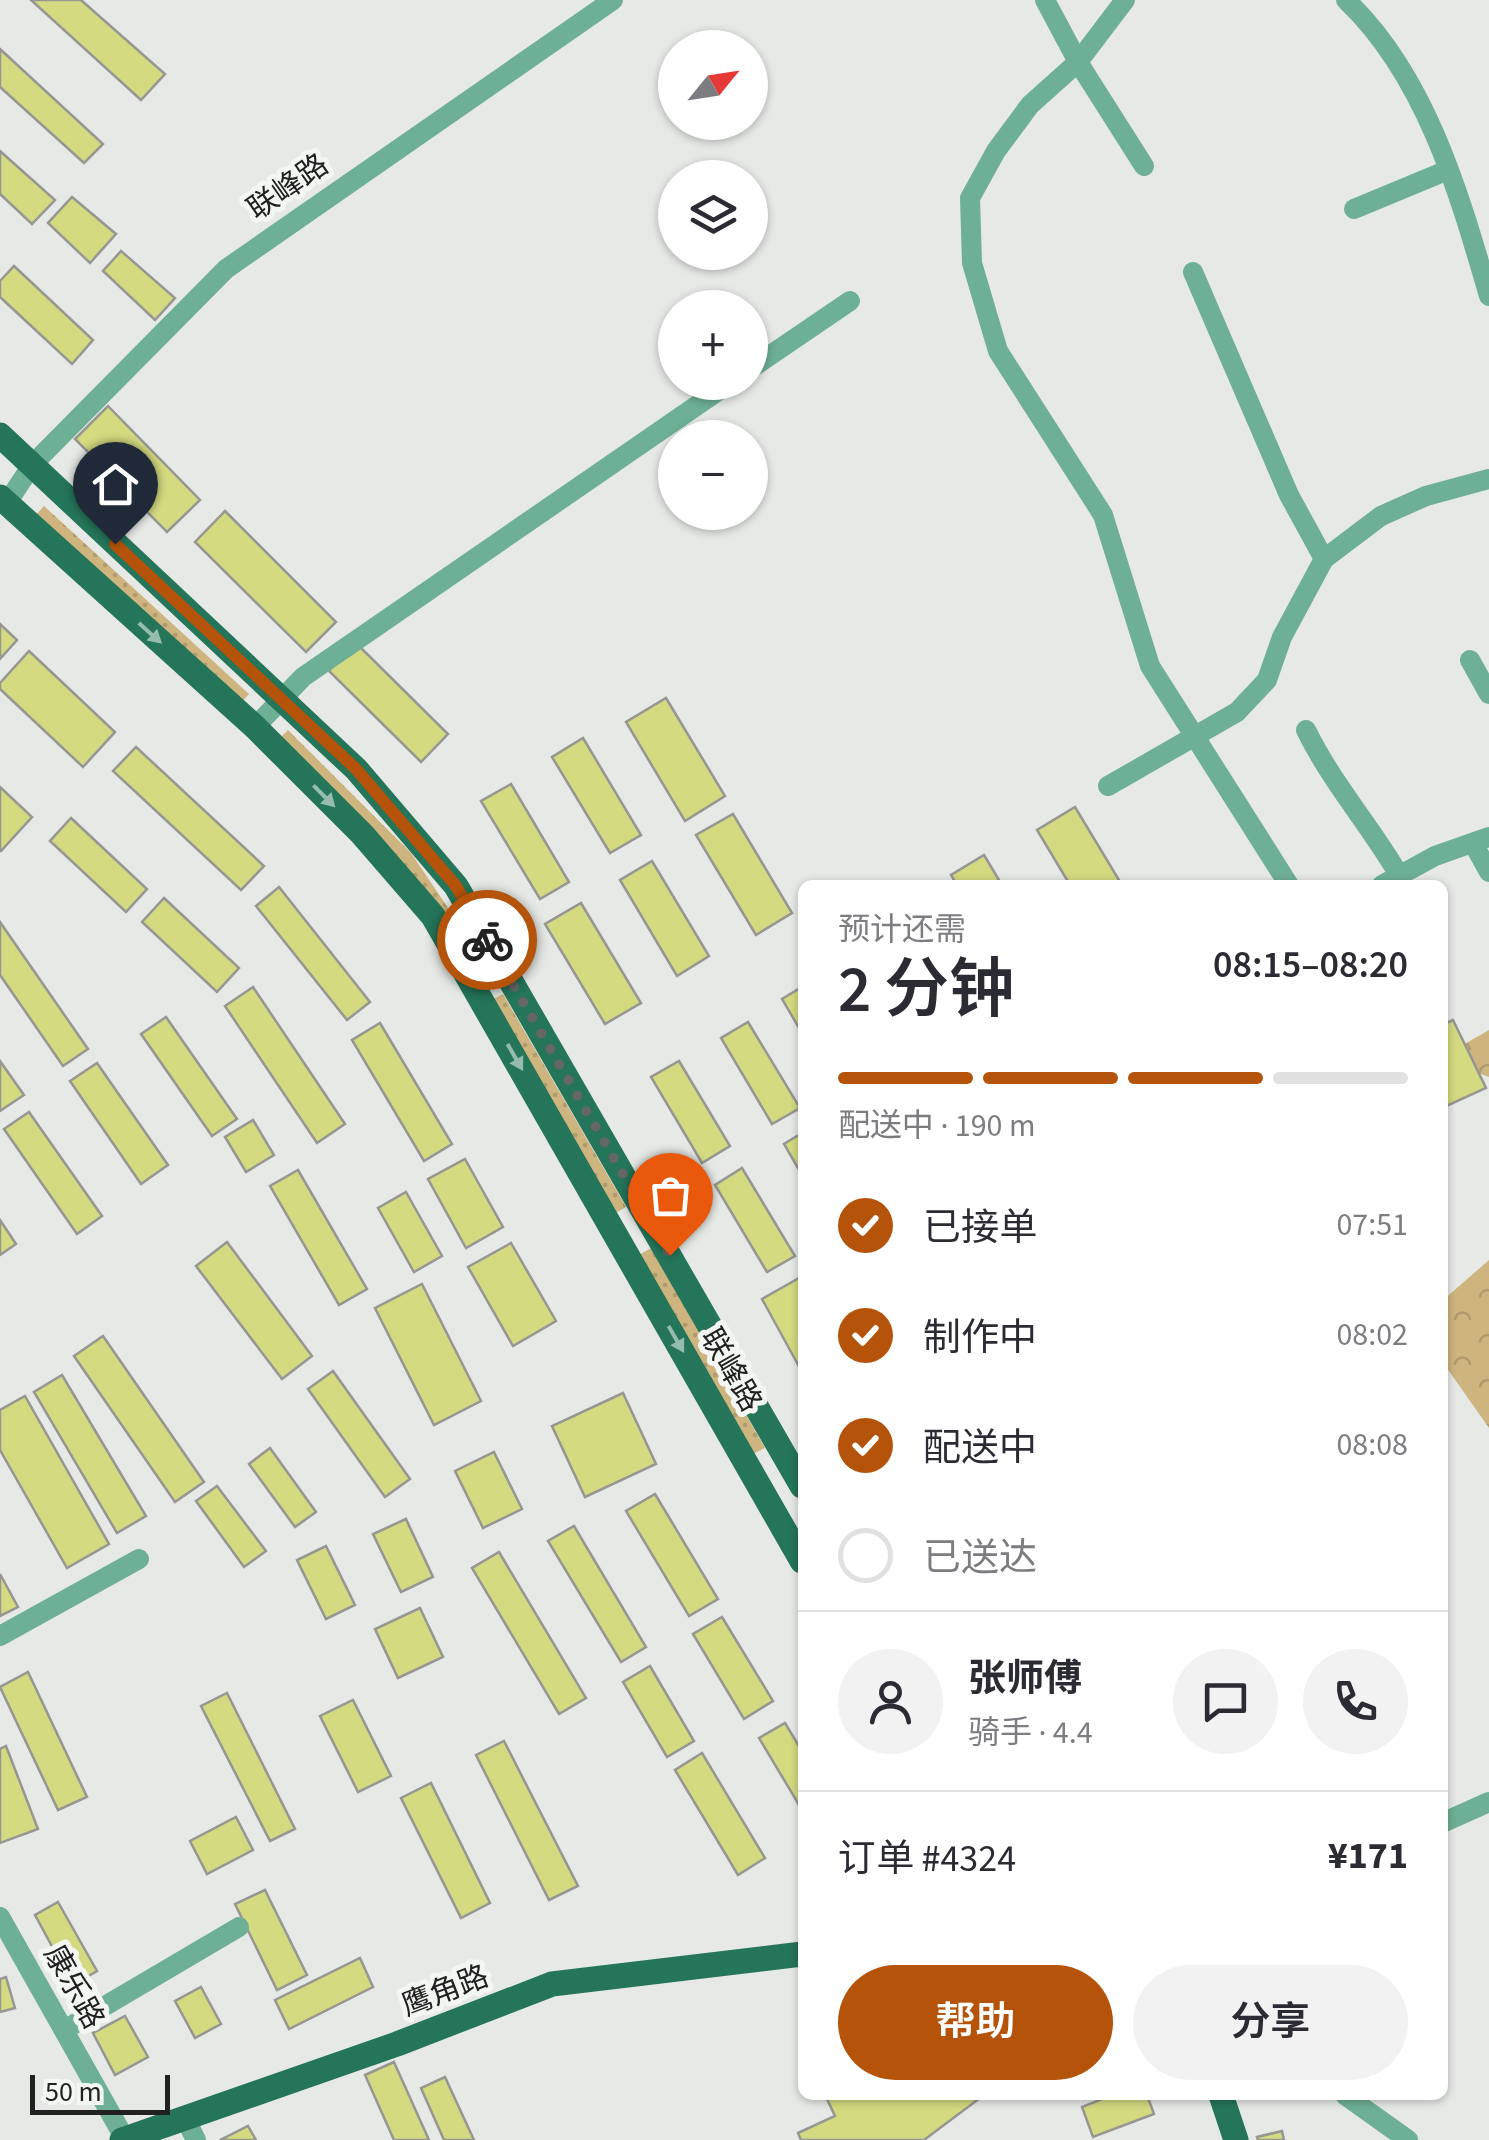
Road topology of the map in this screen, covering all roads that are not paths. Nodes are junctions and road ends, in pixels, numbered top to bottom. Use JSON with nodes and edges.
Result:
{"nodes":[{"id":1,"x":613,"y":0,"type":"edge"},
{"id":2,"x":1045,"y":0,"type":"edge"},
{"id":3,"x":1125,"y":0,"type":"edge"},
{"id":4,"x":1346,"y":0,"type":"edge"},
{"id":5,"x":1078,"y":62,"type":"junction"},
{"id":6,"x":1144,"y":166,"type":"dead end"},
{"id":7,"x":1448,"y":170,"type":"junction"},
{"id":8,"x":1354,"y":208,"type":"dead end"},
{"id":9,"x":1193,"y":272,"type":"dead end"},
{"id":10,"x":1489,"y":296,"type":"edge"},
{"id":11,"x":850,"y":301,"type":"dead end"},
{"id":12,"x":768,"y":357,"type":"edge"},
{"id":13,"x":705,"y":400,"type":"edge"},
{"id":14,"x":0,"y":435,"type":"edge"},
{"id":15,"x":32,"y":466,"type":"junction"},
{"id":16,"x":1489,"y":479,"type":"edge"},
{"id":17,"x":3,"y":500,"type":"edge"},
{"id":18,"x":1324,"y":559,"type":"junction"},
{"id":19,"x":1470,"y":660,"type":"dead end"},
{"id":20,"x":1489,"y":694,"type":"edge"},
{"id":21,"x":281,"y":700,"type":"junction"},
{"id":22,"x":255,"y":728,"type":"junction"},
{"id":23,"x":1306,"y":730,"type":"dead end"},
{"id":24,"x":1194,"y":737,"type":"junction"},
{"id":25,"x":1108,"y":786,"type":"dead end"},
{"id":26,"x":1481,"y":841,"type":"edge"},
{"id":27,"x":1489,"y":872,"type":"edge"},
{"id":28,"x":1286,"y":880,"type":"edge"},
{"id":29,"x":1391,"y":880,"type":"edge"},
{"id":30,"x":798,"y":1479,"type":"edge"},
{"id":31,"x":798,"y":1555,"type":"edge"},
{"id":32,"x":138,"y":1559,"type":"dead end"},
{"id":33,"x":0,"y":1636,"type":"edge"},
{"id":34,"x":1489,"y":1802,"type":"edge"},
{"id":35,"x":1448,"y":1820,"type":"edge"},
{"id":36,"x":0,"y":1917,"type":"edge"},
{"id":37,"x":239,"y":1927,"type":"dead end"},
{"id":38,"x":798,"y":1954,"type":"edge"},
{"id":39,"x":64,"y":2030,"type":"junction"},
{"id":40,"x":1223,"y":2100,"type":"edge"},
{"id":41,"x":1353,"y":2100,"type":"edge"},
{"id":42,"x":190,"y":2129,"type":"edge"},
{"id":43,"x":124,"y":2140,"type":"edge"},
{"id":44,"x":1236,"y":2140,"type":"edge"},
{"id":45,"x":1408,"y":2140,"type":"edge"}],
"edges":[{"from":1,"to":15,"type":"street","name":"联峰路"},
{"from":2,"to":5,"type":"street"},
{"from":3,"to":5,"type":"street"},
{"from":4,"to":7,"type":"street"},
{"from":5,"to":6,"type":"street"},
{"from":5,"to":24,"type":"street"},
{"from":7,"to":8,"type":"street"},
{"from":7,"to":10,"type":"street"},
{"from":9,"to":18,"type":"street"},
{"from":11,"to":12,"type":"street"},
{"from":13,"to":21,"type":"street"},
{"from":14,"to":15,"type":"main road","name":"联峰路"},
{"from":15,"to":17,"type":"street","name":"联峰路"},
{"from":15,"to":21,"type":"main road","name":"联峰路"},
{"from":16,"to":18,"type":"street"},
{"from":17,"to":22,"type":"main road","name":"联峰路","one_way":true},
{"from":18,"to":24,"type":"street"},
{"from":19,"to":20,"type":"street"},
{"from":21,"to":22,"type":"street"},
{"from":21,"to":30,"type":"main road","name":"联峰路"},
{"from":22,"to":31,"type":"main road","name":"联峰路","one_way":true},
{"from":23,"to":29,"type":"street"},
{"from":24,"to":25,"type":"street"},
{"from":24,"to":28,"type":"street"},
{"from":26,"to":27,"type":"street"},
{"from":26,"to":29,"type":"street"},
{"from":32,"to":33,"type":"street"},
{"from":34,"to":35,"type":"street"},
{"from":36,"to":39,"type":"street","name":"康乐路"},
{"from":37,"to":39,"type":"street"},
{"from":38,"to":42,"type":"main road","name":"鹰角路"},
{"from":39,"to":43,"type":"street","name":"康乐路"},
{"from":40,"to":44,"type":"main road"},
{"from":41,"to":45,"type":"street"},
{"from":42,"to":43,"type":"main road","name":"鹰角路"}]}
